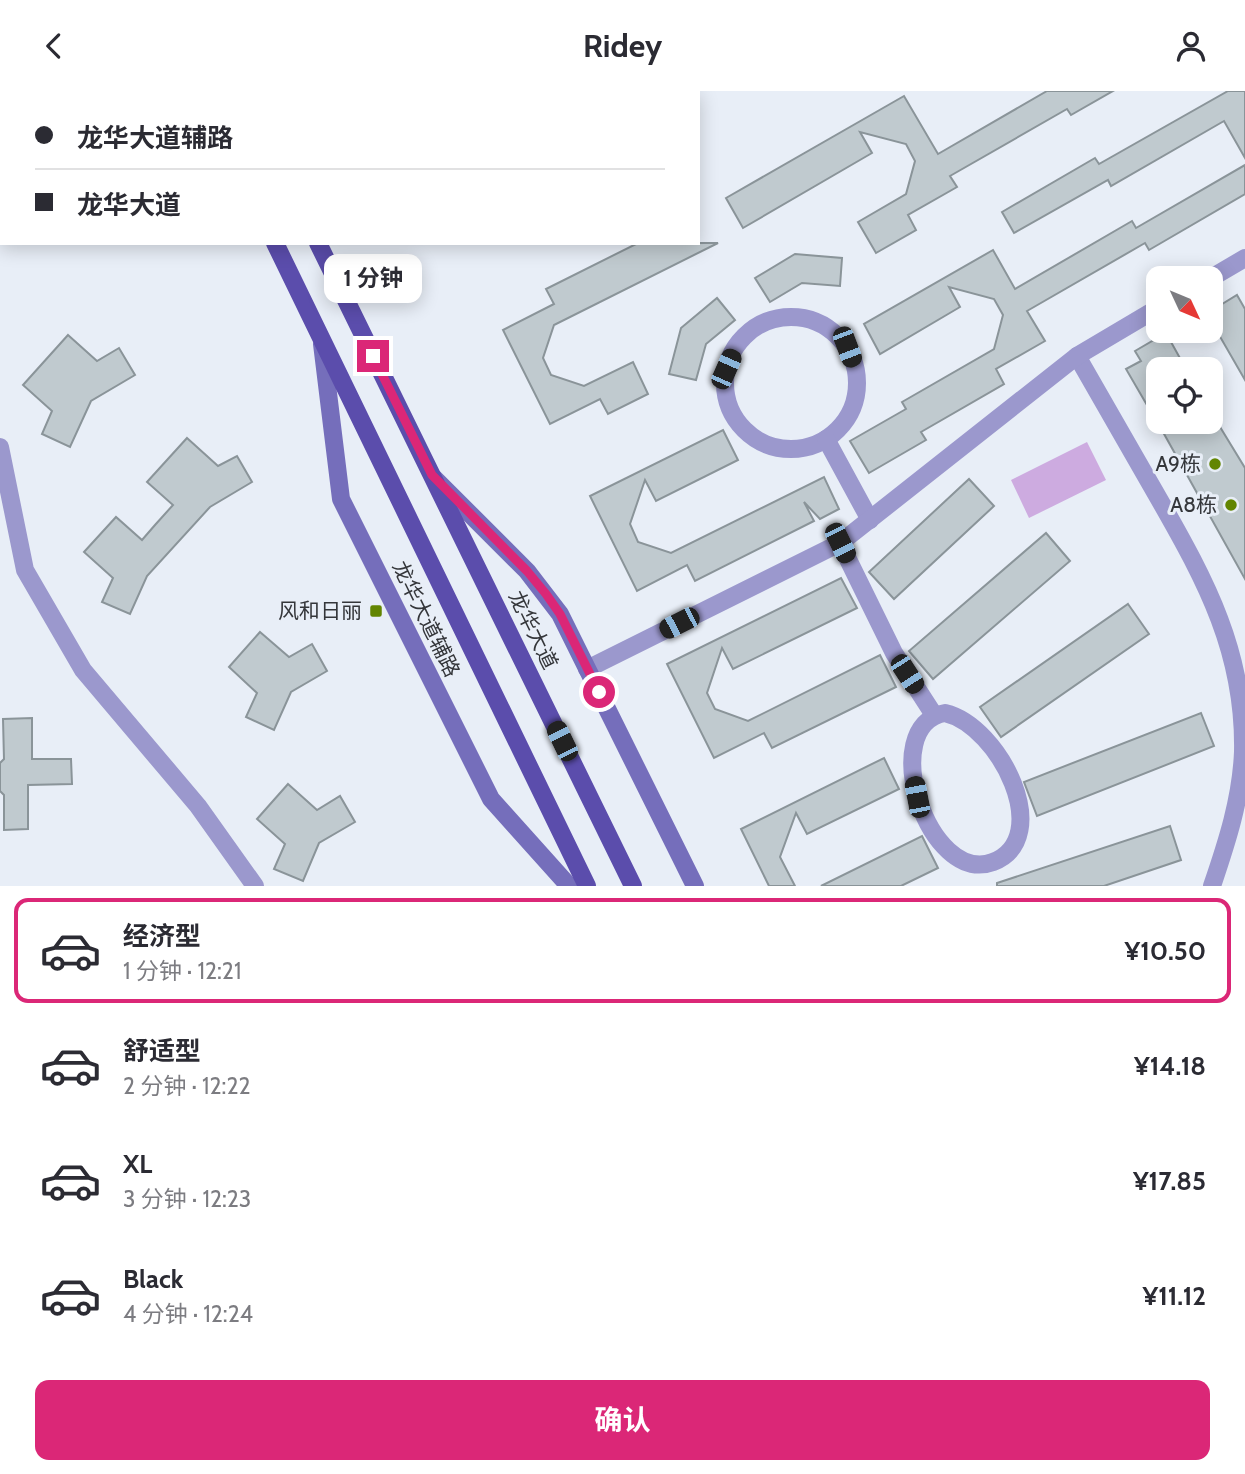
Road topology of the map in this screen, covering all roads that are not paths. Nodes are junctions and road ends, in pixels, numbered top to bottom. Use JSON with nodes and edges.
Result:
{"nodes":[{"id":1,"x":301,"y":91,"type":"edge"},
{"id":2,"x":359,"y":91,"type":"edge"},
{"id":3,"x":276,"y":245,"type":"edge"},
{"id":4,"x":319,"y":245,"type":"edge"},
{"id":5,"x":331,"y":245,"type":"edge"},
{"id":6,"x":1244,"y":260,"type":"edge"},
{"id":7,"x":1223,"y":271,"type":"edge"},
{"id":8,"x":339,"y":285,"type":"junction"},
{"id":9,"x":1146,"y":315,"type":"edge"},
{"id":10,"x":321,"y":338,"type":"junction"},
{"id":11,"x":1077,"y":356,"type":"junction"},
{"id":12,"x":827,"y":439,"type":"junction"},
{"id":13,"x":0,"y":447,"type":"edge"},
{"id":14,"x":432,"y":475,"type":"junction"},
{"id":15,"x":870,"y":520,"type":"junction"},
{"id":16,"x":840,"y":543,"type":"junction"},
{"id":17,"x":587,"y":669,"type":"junction"},
{"id":18,"x":934,"y":715,"type":"junction"},
{"id":19,"x":255,"y":886,"type":"edge"},
{"id":20,"x":569,"y":886,"type":"edge"},
{"id":21,"x":587,"y":886,"type":"edge"},
{"id":22,"x":633,"y":886,"type":"edge"},
{"id":23,"x":695,"y":886,"type":"edge"},
{"id":24,"x":1212,"y":886,"type":"edge"}],
"edges":[{"from":1,"to":2,"type":"main road"},
{"from":3,"to":10,"type":"main road"},
{"from":4,"to":8,"type":"main road","name":"龙华大道"},
{"from":5,"to":8,"type":"main road"},
{"from":6,"to":7,"type":"street"},
{"from":8,"to":14,"type":"main road","name":"龙华大道"},
{"from":9,"to":11,"type":"street"},
{"from":10,"to":20,"type":"main road","name":"龙华大道辅路"},
{"from":10,"to":21,"type":"main road"},
{"from":11,"to":15,"type":"street"},
{"from":11,"to":24,"type":"street"},
{"from":12,"to":12,"type":"street"},
{"from":12,"to":15,"type":"street"},
{"from":13,"to":19,"type":"street"},
{"from":14,"to":17,"type":"main road"},
{"from":14,"to":22,"type":"main road","name":"龙华大道"},
{"from":15,"to":16,"type":"street"},
{"from":16,"to":17,"type":"street"},
{"from":16,"to":18,"type":"street"},
{"from":17,"to":23,"type":"main road"},
{"from":18,"to":18,"type":"street"}]}
